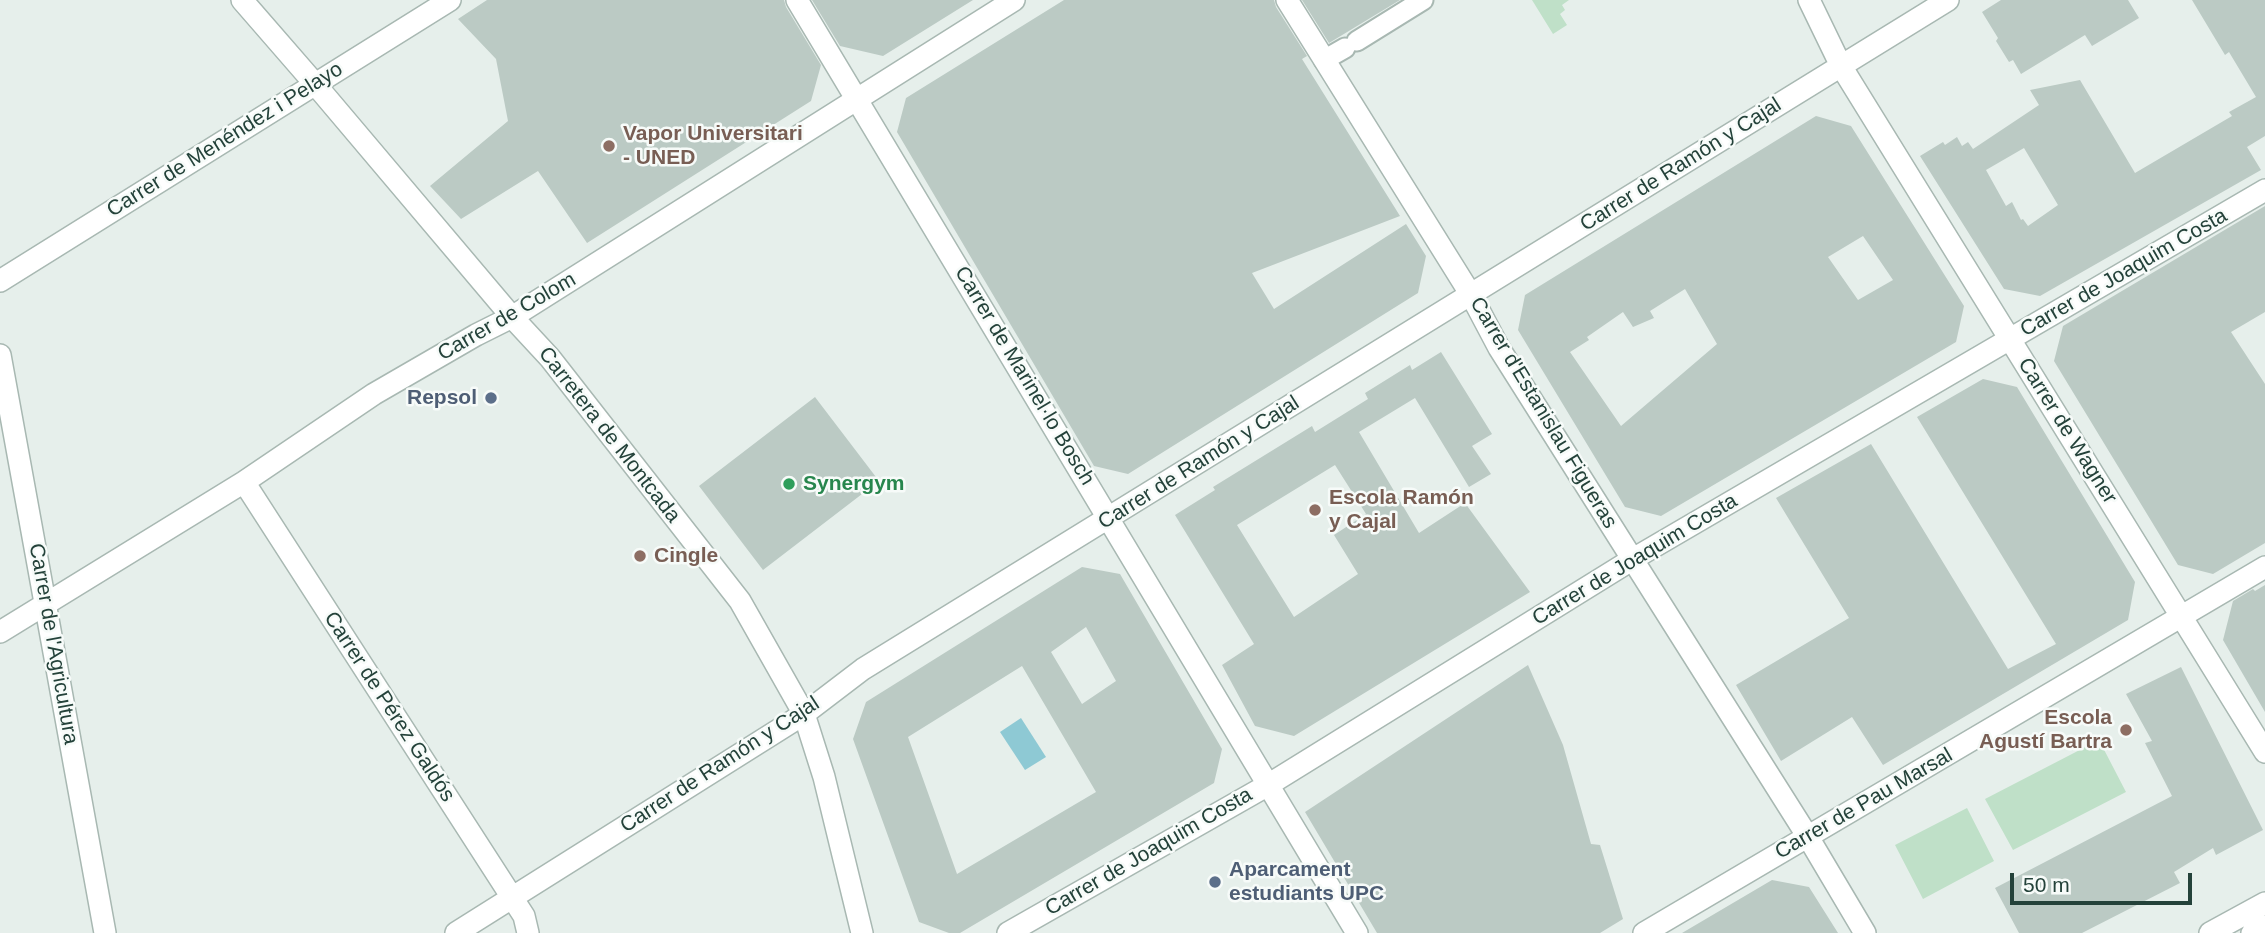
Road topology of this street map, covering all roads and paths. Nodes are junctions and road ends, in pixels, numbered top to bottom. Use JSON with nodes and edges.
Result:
{"nodes":[{"id":1,"x":242,"y":0,"type":"edge"},
{"id":2,"x":450,"y":0,"type":"edge"},
{"id":3,"x":797,"y":0,"type":"edge"},
{"id":4,"x":1014,"y":0,"type":"edge"},
{"id":5,"x":1287,"y":0,"type":"edge"},
{"id":6,"x":1423,"y":0,"type":"edge"},
{"id":7,"x":1809,"y":0,"type":"edge"},
{"id":8,"x":1948,"y":0,"type":"edge"},
{"id":9,"x":1324,"y":60,"type":"junction"},
{"id":10,"x":1841,"y":66,"type":"junction"},
{"id":11,"x":316,"y":84,"type":"junction"},
{"id":12,"x":858,"y":100,"type":"junction"},
{"id":13,"x":2265,"y":190,"type":"edge"},
{"id":14,"x":0,"y":281,"type":"edge"},
{"id":15,"x":1471,"y":295,"type":"junction"},
{"id":16,"x":512,"y":317,"type":"junction"},
{"id":17,"x":2011,"y":339,"type":"junction"},
{"id":18,"x":0,"y":355,"type":"edge"},
{"id":19,"x":244,"y":482,"type":"junction"},
{"id":20,"x":1109,"y":518,"type":"junction"},
{"id":21,"x":1633,"y":559,"type":"junction"},
{"id":22,"x":2265,"y":568,"type":"edge"},
{"id":23,"x":46,"y":603,"type":"junction"},
{"id":24,"x":2182,"y":618,"type":"junction"},
{"id":25,"x":0,"y":632,"type":"edge"},
{"id":26,"x":804,"y":713,"type":"junction"},
{"id":27,"x":2265,"y":752,"type":"edge"},
{"id":28,"x":1268,"y":785,"type":"junction"},
{"id":29,"x":1808,"y":837,"type":"junction"},
{"id":30,"x":510,"y":898,"type":"junction"},
{"id":31,"x":2265,"y":903,"type":"edge"},
{"id":32,"x":2265,"y":926,"type":"edge"},
{"id":33,"x":105,"y":933,"type":"edge"},
{"id":34,"x":456,"y":933,"type":"edge"},
{"id":35,"x":528,"y":933,"type":"edge"},
{"id":36,"x":862,"y":933,"type":"edge"},
{"id":37,"x":1008,"y":933,"type":"edge"},
{"id":38,"x":1357,"y":933,"type":"edge"},
{"id":39,"x":1644,"y":933,"type":"edge"},
{"id":40,"x":1865,"y":933,"type":"edge"},
{"id":41,"x":2210,"y":933,"type":"edge"},
{"id":42,"x":2252,"y":933,"type":"edge"}],
"edges":[{"from":1,"to":11,"type":"street","name":"Carretera de Montcada"},
{"from":2,"to":11,"type":"street","name":"Carrer de Menéndez i Pelayo"},
{"from":3,"to":12,"type":"street","name":"Carrer de Marinel·lo Bosch"},
{"from":4,"to":12,"type":"street","name":"Carrer de Colom"},
{"from":5,"to":9,"type":"street","name":"Carrer d'Estanislau Figueras"},
{"from":6,"to":9,"type":"street"},
{"from":7,"to":10,"type":"street","name":"Carrer de Wagner"},
{"from":8,"to":10,"type":"street","name":"Carrer de Ramón y Cajal"},
{"from":9,"to":15,"type":"street","name":"Carrer d'Estanislau Figueras"},
{"from":10,"to":15,"type":"street","name":"Carrer de Ramón y Cajal"},
{"from":10,"to":17,"type":"street","name":"Carrer de Wagner"},
{"from":11,"to":14,"type":"street","name":"Carrer de Menéndez i Pelayo"},
{"from":11,"to":16,"type":"street","name":"Carretera de Montcada"},
{"from":12,"to":16,"type":"street","name":"Carrer de Colom"},
{"from":12,"to":20,"type":"street","name":"Carrer de Marinel·lo Bosch"},
{"from":13,"to":17,"type":"street","name":"Carrer de Joaquim Costa"},
{"from":15,"to":20,"type":"street","name":"Carrer de Ramón y Cajal"},
{"from":15,"to":21,"type":"street","name":"Carrer d'Estanislau Figueras"},
{"from":16,"to":19,"type":"street","name":"Carrer de Colom"},
{"from":16,"to":26,"type":"street","name":"Carretera de Montcada"},
{"from":17,"to":21,"type":"street","name":"Carrer de Joaquim Costa"},
{"from":17,"to":24,"type":"street","name":"Carrer de Wagner"},
{"from":18,"to":23,"type":"street","name":"Carrer de l'Agricultura"},
{"from":19,"to":23,"type":"street","name":"Carrer de Colom"},
{"from":19,"to":30,"type":"street","name":"Carrer de Pérez Galdós"},
{"from":20,"to":26,"type":"street","name":"Carrer de Ramón y Cajal"},
{"from":20,"to":28,"type":"street","name":"Carrer de Marinel·lo Bosch"},
{"from":21,"to":28,"type":"street","name":"Carrer de Joaquim Costa"},
{"from":21,"to":29,"type":"street","name":"Carrer d'Estanislau Figueras"},
{"from":22,"to":24,"type":"street","name":"Carrer de Pau Marsal"},
{"from":23,"to":25,"type":"street","name":"Carrer de Colom"},
{"from":23,"to":33,"type":"street","name":"Carrer de l'Agricultura"},
{"from":24,"to":27,"type":"street","name":"Carrer de Wagner"},
{"from":24,"to":29,"type":"street","name":"Carrer de Pau Marsal"},
{"from":26,"to":30,"type":"street","name":"Carrer de Ramón y Cajal"},
{"from":26,"to":36,"type":"street","name":"Carretera de Montcada"},
{"from":28,"to":37,"type":"street","name":"Carrer de Joaquim Costa"},
{"from":28,"to":38,"type":"street","name":"Carrer de Marinel·lo Bosch"},
{"from":29,"to":39,"type":"street","name":"Carrer de Pau Marsal"},
{"from":29,"to":40,"type":"street","name":"Carrer d'Estanislau Figueras"},
{"from":30,"to":34,"type":"street","name":"Carrer de Ramón y Cajal"},
{"from":30,"to":35,"type":"street","name":"Carrer de Pérez Galdós"},
{"from":31,"to":41,"type":"street"},
{"from":32,"to":42,"type":"street"}]}
